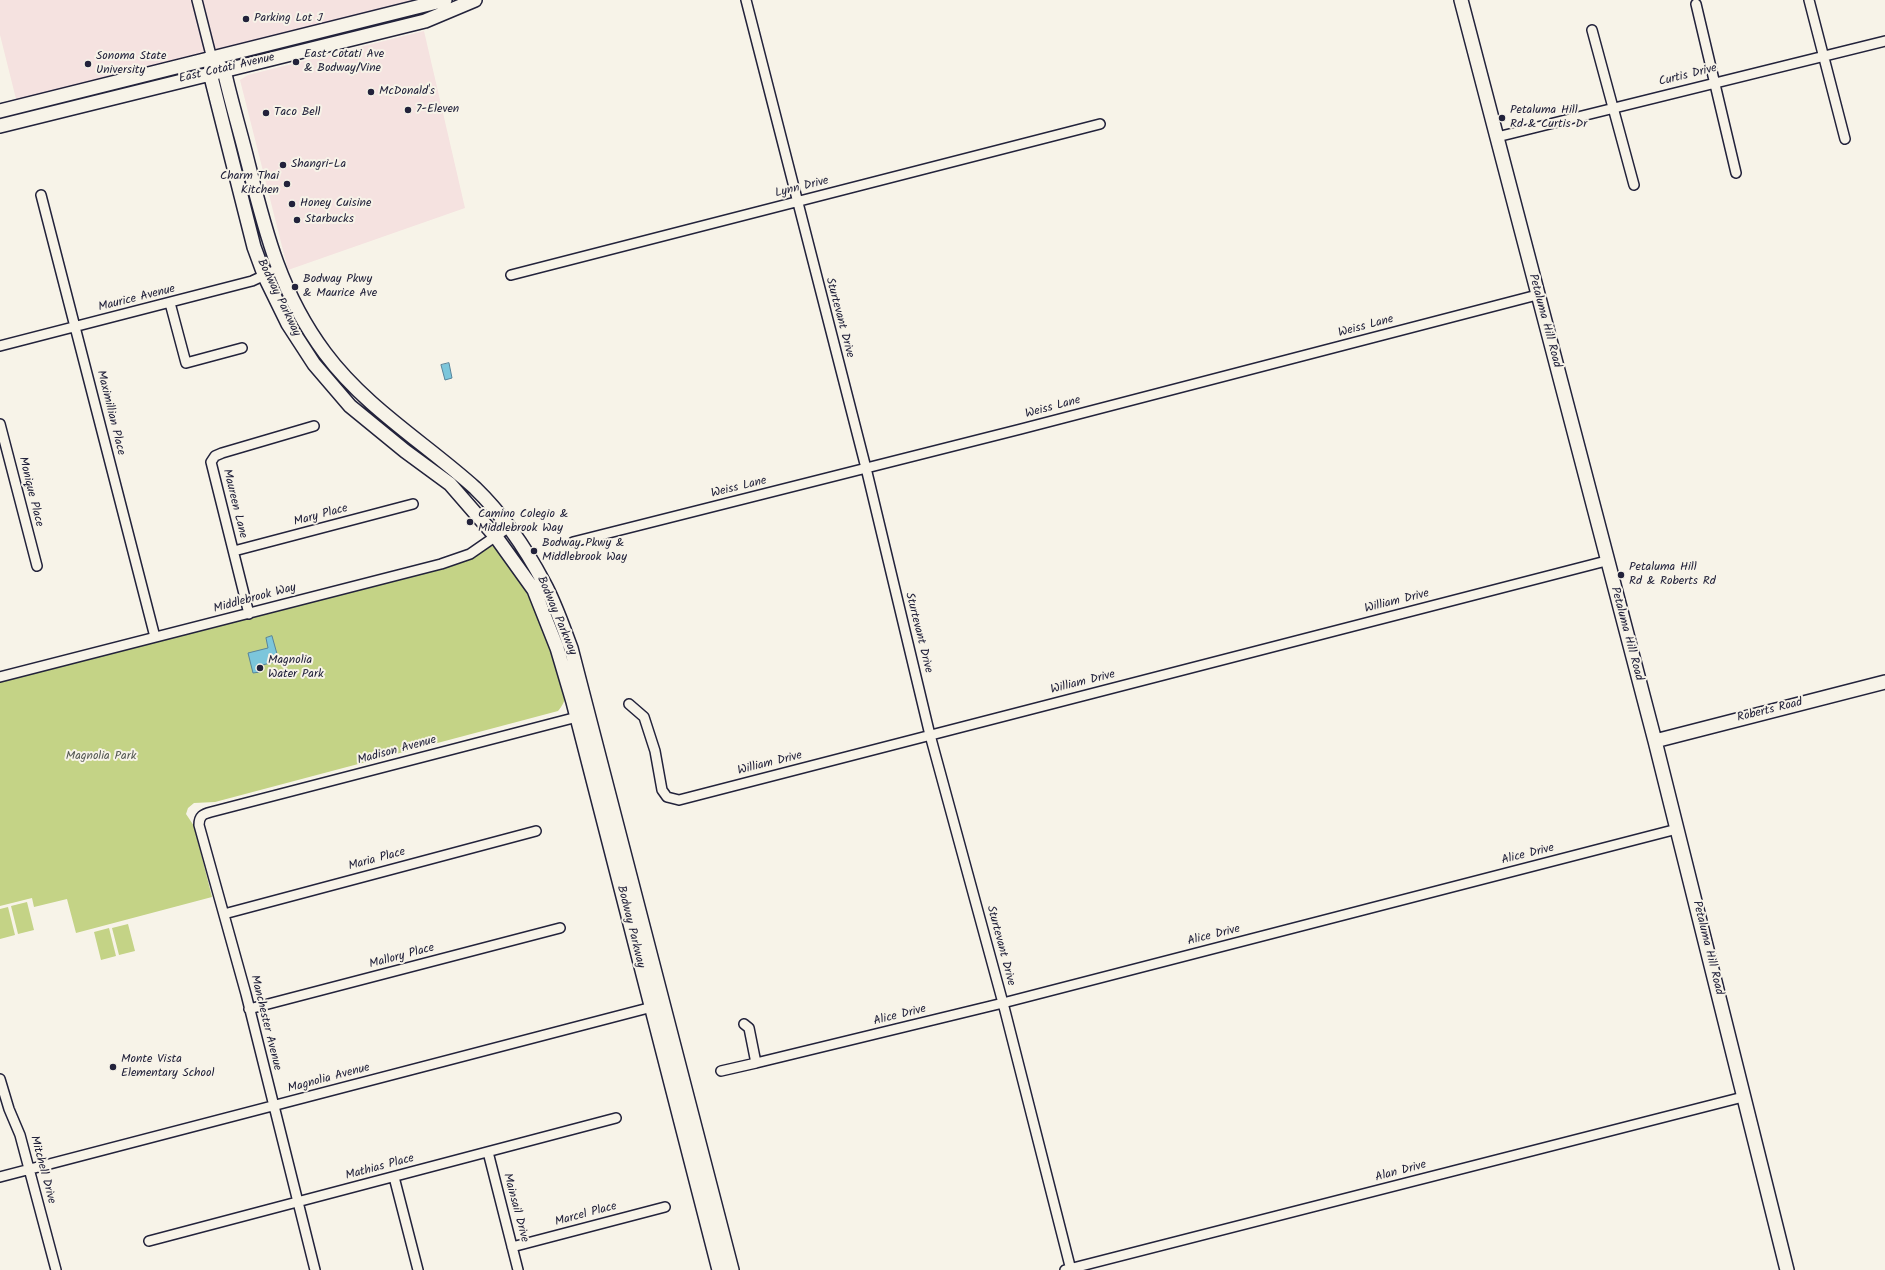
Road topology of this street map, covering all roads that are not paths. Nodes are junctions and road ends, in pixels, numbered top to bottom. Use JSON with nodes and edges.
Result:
{"nodes":[{"id":1,"x":197,"y":0,"type":"edge"},
{"id":2,"x":445,"y":0,"type":"edge"},
{"id":3,"x":475,"y":0,"type":"edge"},
{"id":4,"x":746,"y":0,"type":"edge"},
{"id":5,"x":1461,"y":0,"type":"edge"},
{"id":6,"x":1809,"y":0,"type":"edge"},
{"id":7,"x":1696,"y":4,"type":"dead end"},
{"id":8,"x":1592,"y":30,"type":"dead end"},
{"id":9,"x":1885,"y":41,"type":"edge"},
{"id":10,"x":1823,"y":56,"type":"junction"},
{"id":11,"x":212,"y":59,"type":"junction"},
{"id":12,"x":224,"y":70,"type":"junction"},
{"id":13,"x":210,"y":73,"type":"junction"},
{"id":14,"x":1715,"y":82,"type":"junction"},
{"id":15,"x":1613,"y":107,"type":"junction"},
{"id":16,"x":0,"y":111,"type":"edge"},
{"id":17,"x":1100,"y":124,"type":"dead end"},
{"id":18,"x":0,"y":126,"type":"edge"},
{"id":19,"x":1497,"y":137,"type":"junction"},
{"id":20,"x":1845,"y":139,"type":"dead end"},
{"id":21,"x":1736,"y":173,"type":"dead end"},
{"id":22,"x":1634,"y":185,"type":"dead end"},
{"id":23,"x":41,"y":194,"type":"dead end"},
{"id":24,"x":797,"y":202,"type":"junction"},
{"id":25,"x":278,"y":270,"type":"junction"},
{"id":26,"x":511,"y":276,"type":"dead end"},
{"id":27,"x":265,"y":277,"type":"junction"},
{"id":28,"x":1537,"y":295,"type":"junction"},
{"id":29,"x":170,"y":303,"type":"junction"},
{"id":30,"x":75,"y":327,"type":"junction"},
{"id":31,"x":0,"y":346,"type":"edge"},
{"id":32,"x":242,"y":348,"type":"dead end"},
{"id":33,"x":0,"y":424,"type":"edge"},
{"id":34,"x":314,"y":426,"type":"dead end"},
{"id":35,"x":866,"y":468,"type":"junction"},
{"id":36,"x":413,"y":504,"type":"dead end"},
{"id":37,"x":509,"y":527,"type":"junction"},
{"id":38,"x":496,"y":538,"type":"junction"},
{"id":39,"x":573,"y":542,"type":"dead end"},
{"id":40,"x":234,"y":551,"type":"junction"},
{"id":41,"x":1606,"y":561,"type":"junction"},
{"id":42,"x":37,"y":566,"type":"dead end"},
{"id":43,"x":249,"y":614,"type":"junction"},
{"id":44,"x":155,"y":638,"type":"junction"},
{"id":45,"x":0,"y":677,"type":"edge"},
{"id":46,"x":1885,"y":682,"type":"edge"},
{"id":47,"x":629,"y":704,"type":"dead end"},
{"id":48,"x":583,"y":716,"type":"junction"},
{"id":49,"x":930,"y":734,"type":"junction"},
{"id":50,"x":1655,"y":741,"type":"junction"},
{"id":51,"x":211,"y":812,"type":"joint"},
{"id":52,"x":1677,"y":829,"type":"junction"},
{"id":53,"x":536,"y":831,"type":"dead end"},
{"id":54,"x":224,"y":914,"type":"junction"},
{"id":55,"x":560,"y":928,"type":"dead end"},
{"id":56,"x":1003,"y":1003,"type":"junction"},
{"id":57,"x":657,"y":1006,"type":"junction"},
{"id":58,"x":249,"y":1009,"type":"junction"},
{"id":59,"x":744,"y":1024,"type":"dead end"},
{"id":60,"x":756,"y":1063,"type":"junction"},
{"id":61,"x":720,"y":1071,"type":"dead end"},
{"id":62,"x":0,"y":1078,"type":"edge"},
{"id":63,"x":1743,"y":1097,"type":"junction"},
{"id":64,"x":274,"y":1105,"type":"junction"},
{"id":65,"x":616,"y":1118,"type":"dead end"},
{"id":66,"x":488,"y":1152,"type":"junction"},
{"id":67,"x":29,"y":1169,"type":"junction"},
{"id":68,"x":0,"y":1177,"type":"edge"},
{"id":69,"x":394,"y":1177,"type":"junction"},
{"id":70,"x":299,"y":1202,"type":"junction"},
{"id":71,"x":665,"y":1207,"type":"dead end"},
{"id":72,"x":149,"y":1241,"type":"dead end"},
{"id":73,"x":512,"y":1247,"type":"junction"},
{"id":74,"x":56,"y":1270,"type":"edge"},
{"id":75,"x":316,"y":1270,"type":"edge"},
{"id":76,"x":418,"y":1270,"type":"edge"},
{"id":77,"x":518,"y":1270,"type":"edge"},
{"id":78,"x":719,"y":1270,"type":"edge"},
{"id":79,"x":732,"y":1270,"type":"edge"},
{"id":80,"x":1069,"y":1270,"type":"edge"},
{"id":81,"x":1787,"y":1270,"type":"edge"}],
"edges":[{"from":1,"to":11,"type":"street"},
{"from":2,"to":11,"type":"street","name":"East Cotati Avenue"},
{"from":3,"to":12,"type":"street","name":"East Cotati Avenue"},
{"from":4,"to":24,"type":"street","name":"Sturtevant Drive"},
{"from":5,"to":19,"type":"street","name":"Petaluma Hill Road"},
{"from":6,"to":10,"type":"street"},
{"from":7,"to":14,"type":"street"},
{"from":8,"to":15,"type":"street"},
{"from":9,"to":10,"type":"street","name":"Curtis Drive"},
{"from":10,"to":14,"type":"street","name":"Curtis Drive"},
{"from":10,"to":20,"type":"street"},
{"from":11,"to":12,"type":"street"},
{"from":11,"to":13,"type":"street","name":"Bodway Parkway"},
{"from":11,"to":16,"type":"street","name":"East Cotati Avenue"},
{"from":12,"to":13,"type":"street","name":"East Cotati Avenue"},
{"from":12,"to":25,"type":"street","name":"Bodway Parkway"},
{"from":13,"to":18,"type":"street","name":"East Cotati Avenue"},
{"from":13,"to":27,"type":"street","name":"Bodway Parkway"},
{"from":14,"to":15,"type":"street","name":"Curtis Drive"},
{"from":14,"to":21,"type":"street"},
{"from":15,"to":19,"type":"street","name":"Curtis Drive"},
{"from":15,"to":22,"type":"street"},
{"from":17,"to":24,"type":"street","name":"Lynn Drive"},
{"from":19,"to":28,"type":"street","name":"Petaluma Hill Road"},
{"from":23,"to":30,"type":"street","name":"Maximillian Place"},
{"from":24,"to":26,"type":"street","name":"Lynn Drive"},
{"from":24,"to":35,"type":"street","name":"Sturtevant Drive"},
{"from":25,"to":27,"type":"street","name":"Maurice Avenue"},
{"from":25,"to":37,"type":"street","name":"Bodway Parkway"},
{"from":27,"to":29,"type":"street","name":"Maurice Avenue"},
{"from":27,"to":38,"type":"street","name":"Bodway Parkway"},
{"from":28,"to":35,"type":"street","name":"Weiss Lane"},
{"from":28,"to":41,"type":"street","name":"Petaluma Hill Road"},
{"from":29,"to":30,"type":"street","name":"Maurice Avenue"},
{"from":29,"to":32,"type":"street"},
{"from":30,"to":31,"type":"street","name":"Maurice Avenue"},
{"from":30,"to":44,"type":"street","name":"Maximillian Place"},
{"from":33,"to":42,"type":"street","name":"Monique Place"},
{"from":34,"to":40,"type":"street","name":"Maureen Lane"},
{"from":35,"to":39,"type":"street","name":"Weiss Lane"},
{"from":35,"to":49,"type":"street","name":"Sturtevant Drive"},
{"from":36,"to":40,"type":"street","name":"Mary Place"},
{"from":37,"to":38,"type":"street","name":"Middlebrook Way"},
{"from":37,"to":48,"type":"street","name":"Bodway Parkway"},
{"from":38,"to":43,"type":"street","name":"Middlebrook Way"},
{"from":38,"to":48,"type":"street","name":"Bodway Parkway"},
{"from":40,"to":43,"type":"street","name":"Maureen Lane"},
{"from":41,"to":49,"type":"street","name":"William Drive"},
{"from":41,"to":50,"type":"street","name":"Petaluma Hill Road"},
{"from":43,"to":44,"type":"street","name":"Middlebrook Way"},
{"from":44,"to":45,"type":"street","name":"Middlebrook Way"},
{"from":46,"to":50,"type":"street","name":"Roberts Road"},
{"from":47,"to":49,"type":"street","name":"William Drive"},
{"from":48,"to":51,"type":"street","name":"Madison Avenue"},
{"from":48,"to":57,"type":"street","name":"Bodway Parkway"},
{"from":49,"to":56,"type":"street","name":"Sturtevant Drive"},
{"from":50,"to":52,"type":"street","name":"Petaluma Hill Road"},
{"from":51,"to":54,"type":"street","name":"Manchester Avenue"},
{"from":52,"to":56,"type":"street","name":"Alice Drive"},
{"from":52,"to":63,"type":"street","name":"Petaluma Hill Road"},
{"from":53,"to":54,"type":"street","name":"Maria Place"},
{"from":54,"to":58,"type":"street","name":"Manchester Avenue"},
{"from":55,"to":58,"type":"street","name":"Mallory Place"},
{"from":56,"to":60,"type":"street","name":"Alice Drive"},
{"from":56,"to":80,"type":"street","name":"Sturtevant Drive"},
{"from":57,"to":64,"type":"street","name":"Magnolia Avenue"},
{"from":57,"to":78,"type":"street","name":"Bodway Parkway"},
{"from":57,"to":79,"type":"street","name":"Bodway Parkway"},
{"from":58,"to":64,"type":"street","name":"Manchester Avenue"},
{"from":59,"to":60,"type":"street"},
{"from":60,"to":61,"type":"street","name":"Alice Drive"},
{"from":62,"to":67,"type":"street","name":"Mitchell Drive"},
{"from":63,"to":80,"type":"street","name":"Alan Drive"},
{"from":63,"to":81,"type":"street","name":"Petaluma Hill Road"},
{"from":64,"to":67,"type":"street","name":"Magnolia Avenue"},
{"from":64,"to":70,"type":"street","name":"Manchester Avenue"},
{"from":65,"to":66,"type":"street","name":"Mathias Place"},
{"from":66,"to":69,"type":"street","name":"Mathias Place"},
{"from":66,"to":73,"type":"street","name":"Mainsail Drive"},
{"from":67,"to":68,"type":"street","name":"Magnolia Avenue"},
{"from":67,"to":74,"type":"street","name":"Mitchell Drive"},
{"from":69,"to":70,"type":"street","name":"Mathias Place"},
{"from":69,"to":76,"type":"street"},
{"from":70,"to":72,"type":"street","name":"Mathias Place"},
{"from":70,"to":75,"type":"street","name":"Manchester Avenue"},
{"from":71,"to":73,"type":"street","name":"Marcel Place"},
{"from":73,"to":77,"type":"street","name":"Mainsail Drive"}]}
